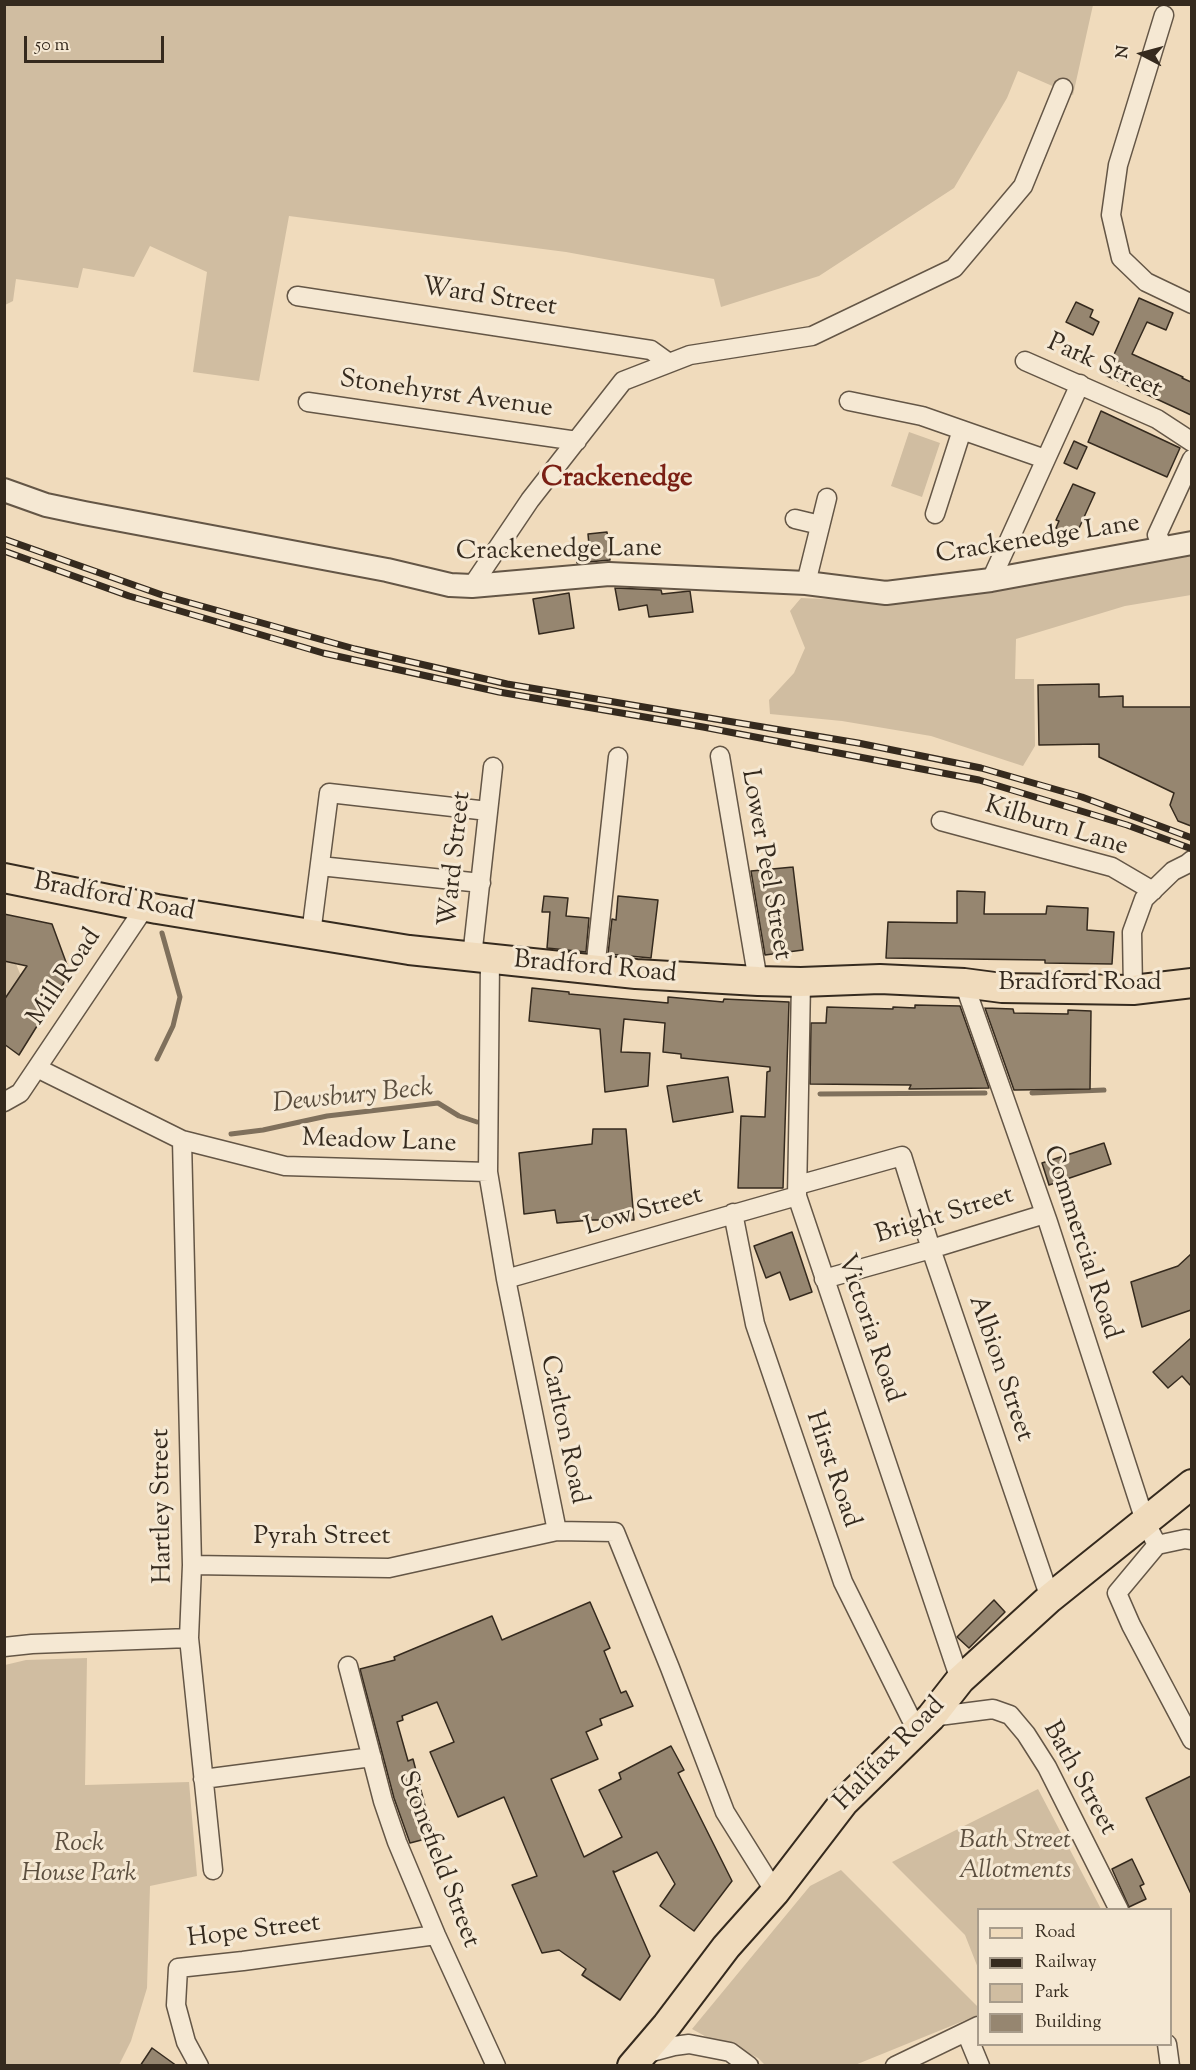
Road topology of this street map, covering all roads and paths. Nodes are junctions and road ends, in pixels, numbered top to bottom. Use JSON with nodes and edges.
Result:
{"nodes":[{"id":1,"x":1164,"y":15,"type":"dead end"},
{"id":2,"x":1063,"y":88,"type":"dead end"},
{"id":3,"x":297,"y":296,"type":"dead end"},
{"id":4,"x":1191,"y":304,"type":"edge"},
{"id":5,"x":1025,"y":361,"type":"dead end"},
{"id":6,"x":669,"y":363,"type":"junction"},
{"id":7,"x":1080,"y":384,"type":"junction"},
{"id":8,"x":849,"y":401,"type":"dead end"},
{"id":9,"x":308,"y":402,"type":"dead end"},
{"id":10,"x":962,"y":430,"type":"junction"},
{"id":11,"x":577,"y":441,"type":"junction"},
{"id":12,"x":1191,"y":442,"type":"edge"},
{"id":13,"x":1045,"y":459,"type":"junction"},
{"id":14,"x":1191,"y":459,"type":"edge"},
{"id":15,"x":4,"y":490,"type":"edge"},
{"id":16,"x":827,"y":498,"type":"dead end"},
{"id":17,"x":935,"y":514,"type":"dead end"},
{"id":18,"x":795,"y":519,"type":"dead end"},
{"id":19,"x":820,"y":525,"type":"junction"},
{"id":20,"x":1191,"y":543,"type":"edge"},
{"id":21,"x":1165,"y":549,"type":"junction"},
{"id":22,"x":991,"y":580,"type":"junction"},
{"id":23,"x":806,"y":583,"type":"junction"},
{"id":24,"x":472,"y":586,"type":"junction"},
{"id":25,"x":720,"y":756,"type":"dead end"},
{"id":26,"x":618,"y":757,"type":"dead end"},
{"id":27,"x":493,"y":767,"type":"dead end"},
{"id":28,"x":488,"y":811,"type":"junction"},
{"id":29,"x":941,"y":821,"type":"dead end"},
{"id":30,"x":1191,"y":860,"type":"edge"},
{"id":31,"x":320,"y":866,"type":"junction"},
{"id":32,"x":4,"y":878,"type":"edge"},
{"id":33,"x":480,"y":883,"type":"junction"},
{"id":34,"x":1153,"y":891,"type":"junction"},
{"id":35,"x":145,"y":907,"type":"junction"},
{"id":36,"x":311,"y":934,"type":"junction"},
{"id":37,"x":481,"y":959,"type":"junction"},
{"id":38,"x":595,"y":970,"type":"junction"},
{"id":39,"x":758,"y":981,"type":"junction"},
{"id":40,"x":801,"y":982,"type":"junction"},
{"id":41,"x":964,"y":982,"type":"junction"},
{"id":42,"x":1191,"y":983,"type":"edge"},
{"id":43,"x":1133,"y":990,"type":"junction"},
{"id":44,"x":37,"y":1068,"type":"junction"},
{"id":45,"x":4,"y":1102,"type":"edge"},
{"id":46,"x":182,"y":1140,"type":"junction"},
{"id":47,"x":902,"y":1156,"type":"joint"},
{"id":48,"x":488,"y":1172,"type":"junction"},
{"id":49,"x":797,"y":1190,"type":"junction"},
{"id":50,"x":733,"y":1213,"type":"junction"},
{"id":51,"x":1045,"y":1214,"type":"junction"},
{"id":52,"x":931,"y":1249,"type":"junction"},
{"id":53,"x":506,"y":1279,"type":"junction"},
{"id":54,"x":824,"y":1279,"type":"junction"},
{"id":55,"x":1191,"y":1484,"type":"edge"},
{"id":56,"x":557,"y":1531,"type":"junction"},
{"id":57,"x":1151,"y":1533,"type":"junction"},
{"id":58,"x":1191,"y":1540,"type":"edge"},
{"id":59,"x":192,"y":1565,"type":"junction"},
{"id":60,"x":1050,"y":1598,"type":"junction"},
{"id":61,"x":189,"y":1638,"type":"junction"},
{"id":62,"x":4,"y":1647,"type":"edge"},
{"id":63,"x":348,"y":1666,"type":"dead end"},
{"id":64,"x":960,"y":1680,"type":"junction"},
{"id":65,"x":924,"y":1724,"type":"junction"},
{"id":66,"x":1191,"y":1740,"type":"edge"},
{"id":67,"x":372,"y":1757,"type":"junction"},
{"id":68,"x":202,"y":1779,"type":"junction"},
{"id":69,"x":213,"y":1870,"type":"dead end"},
{"id":70,"x":775,"y":1892,"type":"junction"},
{"id":71,"x":1118,"y":1908,"type":"edge"},
{"id":72,"x":436,"y":1935,"type":"junction"},
{"id":73,"x":972,"y":2029,"type":"edge"},
{"id":74,"x":1167,"y":2046,"type":"edge"},
{"id":75,"x":636,"y":2061,"type":"edge"},
{"id":76,"x":199,"y":2066,"type":"edge"},
{"id":77,"x":496,"y":2066,"type":"edge"},
{"id":78,"x":749,"y":2066,"type":"edge"},
{"id":79,"x":895,"y":2066,"type":"edge"},
{"id":80,"x":980,"y":2066,"type":"edge"},
{"id":81,"x":1170,"y":2066,"type":"edge"}],
"edges":[{"from":1,"to":4,"type":"street"},
{"from":2,"to":6,"type":"street"},
{"from":3,"to":6,"type":"street","name":"Ward Street"},
{"from":5,"to":7,"type":"street","name":"Park Street"},
{"from":6,"to":11,"type":"street"},
{"from":7,"to":12,"type":"street","name":"Park Street"},
{"from":7,"to":13,"type":"street"},
{"from":8,"to":10,"type":"street"},
{"from":9,"to":11,"type":"street","name":"Stonehyrst Avenue"},
{"from":10,"to":13,"type":"street"},
{"from":10,"to":17,"type":"street"},
{"from":11,"to":24,"type":"street"},
{"from":13,"to":22,"type":"street"},
{"from":14,"to":21,"type":"street"},
{"from":15,"to":24,"type":"street","name":"Crackenedge Lane"},
{"from":16,"to":19,"type":"street"},
{"from":18,"to":19,"type":"street"},
{"from":19,"to":23,"type":"street"},
{"from":20,"to":21,"type":"street","name":"Crackenedge Lane"},
{"from":21,"to":22,"type":"street","name":"Crackenedge Lane"},
{"from":22,"to":23,"type":"street","name":"Crackenedge Lane"},
{"from":23,"to":24,"type":"street","name":"Crackenedge Lane"},
{"from":25,"to":39,"type":"street","name":"Lower Peel Street"},
{"from":26,"to":38,"type":"street"},
{"from":27,"to":28,"type":"street","name":"Ward Street"},
{"from":28,"to":31,"type":"street"},
{"from":28,"to":33,"type":"street","name":"Ward Street"},
{"from":29,"to":34,"type":"street","name":"Kilburn Lane"},
{"from":30,"to":34,"type":"street"},
{"from":31,"to":33,"type":"street"},
{"from":31,"to":36,"type":"street"},
{"from":32,"to":35,"type":"main road","name":"Bradford Road"},
{"from":33,"to":37,"type":"street","name":"Ward Street"},
{"from":34,"to":43,"type":"street"},
{"from":35,"to":36,"type":"main road","name":"Bradford Road"},
{"from":35,"to":44,"type":"street","name":"Mill Road"},
{"from":36,"to":37,"type":"main road","name":"Bradford Road"},
{"from":37,"to":38,"type":"main road","name":"Bradford Road"},
{"from":37,"to":48,"type":"street","name":"Carlton Road"},
{"from":38,"to":39,"type":"main road","name":"Bradford Road"},
{"from":39,"to":40,"type":"main road","name":"Bradford Road"},
{"from":40,"to":41,"type":"main road","name":"Bradford Road"},
{"from":40,"to":49,"type":"street","name":"Victoria Road"},
{"from":41,"to":43,"type":"main road","name":"Bradford Road"},
{"from":41,"to":51,"type":"street","name":"Commercial Road"},
{"from":42,"to":43,"type":"main road","name":"Bradford Road"},
{"from":44,"to":45,"type":"street","name":"Mill Road"},
{"from":44,"to":46,"type":"street","name":"Meadow Lane"},
{"from":46,"to":48,"type":"street","name":"Meadow Lane"},
{"from":46,"to":59,"type":"street","name":"Hartley Street"},
{"from":47,"to":49,"type":"street","name":"Low Street"},
{"from":47,"to":52,"type":"street","name":"Albion Street"},
{"from":48,"to":53,"type":"street","name":"Carlton Road"},
{"from":49,"to":50,"type":"street","name":"Low Street"},
{"from":49,"to":54,"type":"street","name":"Victoria Road"},
{"from":50,"to":53,"type":"street","name":"Low Street"},
{"from":50,"to":65,"type":"street","name":"Hirst Road"},
{"from":51,"to":52,"type":"street","name":"Bright Street"},
{"from":51,"to":57,"type":"street","name":"Commercial Road"},
{"from":52,"to":54,"type":"street","name":"Bright Street"},
{"from":52,"to":60,"type":"street","name":"Albion Street"},
{"from":53,"to":56,"type":"street","name":"Carlton Road"},
{"from":54,"to":64,"type":"street","name":"Victoria Road"},
{"from":55,"to":57,"type":"main road","name":"Halifax Road"},
{"from":56,"to":59,"type":"street","name":"Pyrah Street"},
{"from":56,"to":70,"type":"street","name":"Carlton Road"},
{"from":57,"to":58,"type":"street"},
{"from":57,"to":60,"type":"main road","name":"Halifax Road"},
{"from":57,"to":66,"type":"street"},
{"from":59,"to":61,"type":"street","name":"Hartley Street"},
{"from":60,"to":64,"type":"main road","name":"Halifax Road"},
{"from":61,"to":62,"type":"street"},
{"from":61,"to":68,"type":"street","name":"Hartley Street"},
{"from":63,"to":67,"type":"street","name":"Stonefield Street"},
{"from":64,"to":65,"type":"main road","name":"Halifax Road"},
{"from":65,"to":70,"type":"main road","name":"Halifax Road"},
{"from":65,"to":71,"type":"street","name":"Bath Street"},
{"from":67,"to":68,"type":"street"},
{"from":67,"to":72,"type":"street","name":"Stonefield Street"},
{"from":68,"to":69,"type":"street","name":"Hartley Street"},
{"from":70,"to":75,"type":"main road","name":"Halifax Road"},
{"from":72,"to":76,"type":"street","name":"Hope Street"},
{"from":72,"to":77,"type":"street","name":"Stonefield Street"},
{"from":73,"to":79,"type":"street"},
{"from":73,"to":80,"type":"street"},
{"from":74,"to":81,"type":"street"},
{"from":75,"to":78,"type":"street"}]}
